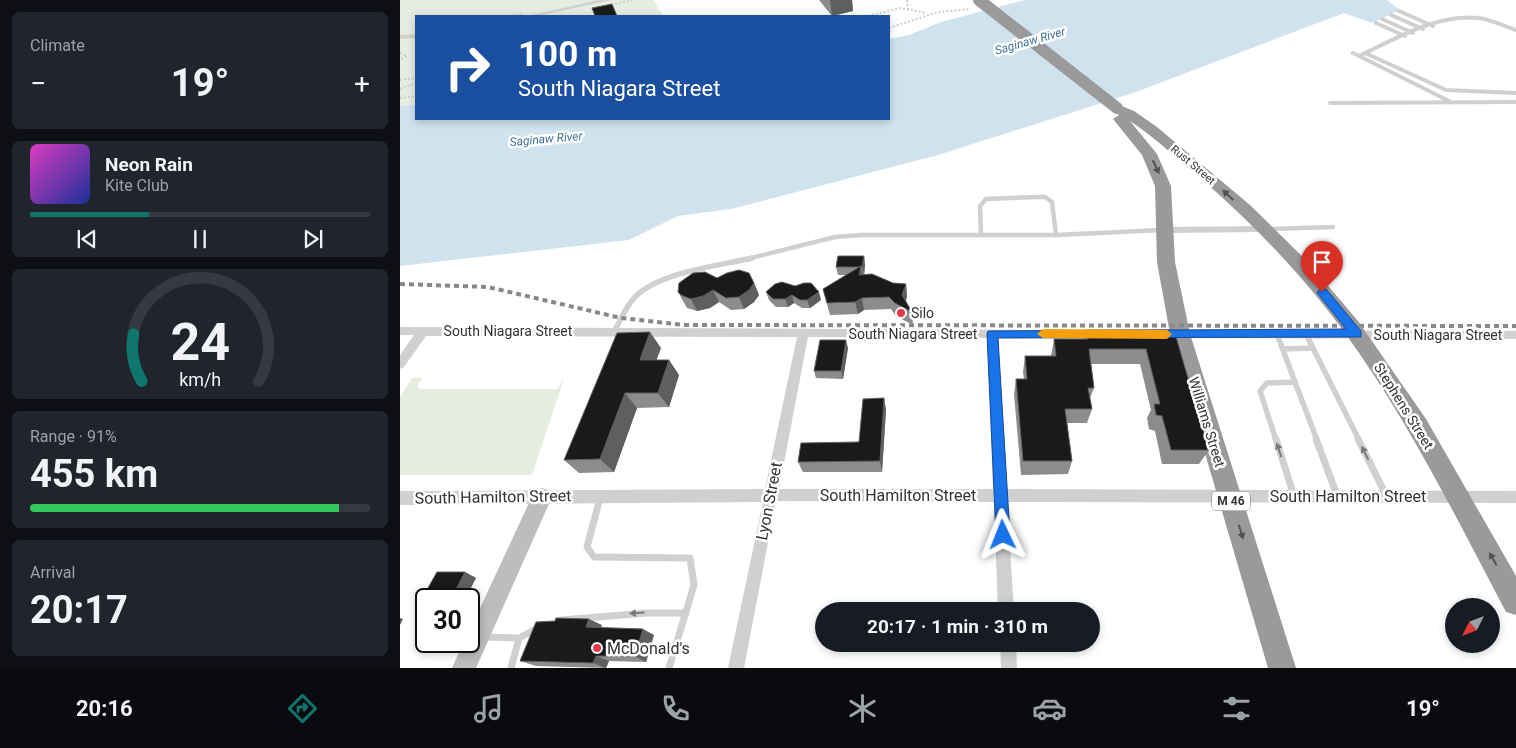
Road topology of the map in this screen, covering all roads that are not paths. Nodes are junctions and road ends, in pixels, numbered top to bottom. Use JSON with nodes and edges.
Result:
{"nodes":[{"id":1,"x":608,"y":0,"type":"edge"},
{"id":2,"x":976,"y":4,"type":"edge"},
{"id":3,"x":1399,"y":12,"type":"dead end"},
{"id":4,"x":535,"y":15,"type":"edge"},
{"id":5,"x":1392,"y":15,"type":"dead end"},
{"id":6,"x":1382,"y":19,"type":"dead end"},
{"id":7,"x":1376,"y":23,"type":"dead end"},
{"id":8,"x":1433,"y":26,"type":"junction"},
{"id":9,"x":1423,"y":29,"type":"junction"},
{"id":10,"x":1516,"y":30,"type":"edge"},
{"id":11,"x":1413,"y":33,"type":"junction"},
{"id":12,"x":415,"y":36,"type":"edge"},
{"id":13,"x":1405,"y":36,"type":"junction"},
{"id":14,"x":400,"y":37,"type":"edge"},
{"id":15,"x":1353,"y":53,"type":"dead end"},
{"id":16,"x":1365,"y":53,"type":"junction"},
{"id":17,"x":1359,"y":56,"type":"junction"},
{"id":18,"x":1516,"y":93,"type":"edge"},
{"id":19,"x":1451,"y":102,"type":"junction"},
{"id":20,"x":1516,"y":102,"type":"edge"},
{"id":21,"x":1330,"y":103,"type":"dead end"},
{"id":22,"x":1117,"y":108,"type":"junction"},
{"id":23,"x":1333,"y":227,"type":"dead end"},
{"id":24,"x":1263,"y":229,"type":"junction"},
{"id":25,"x":1166,"y":230,"type":"junction"},
{"id":26,"x":981,"y":235,"type":"junction"},
{"id":27,"x":1056,"y":235,"type":"junction"},
{"id":28,"x":615,"y":330,"type":"junction"},
{"id":29,"x":400,"y":331,"type":"edge"},
{"id":30,"x":423,"y":331,"type":"junction"},
{"id":31,"x":803,"y":334,"type":"junction"},
{"id":32,"x":992,"y":334,"type":"junction"},
{"id":33,"x":1109,"y":334,"type":"edge"},
{"id":34,"x":1174,"y":334,"type":"junction"},
{"id":35,"x":1277,"y":334,"type":"junction"},
{"id":36,"x":1306,"y":334,"type":"junction"},
{"id":37,"x":1356,"y":334,"type":"junction"},
{"id":38,"x":1516,"y":335,"type":"edge"},
{"id":39,"x":1283,"y":348,"type":"junction"},
{"id":40,"x":1312,"y":348,"type":"junction"},
{"id":41,"x":400,"y":364,"type":"edge"},
{"id":42,"x":1295,"y":382,"type":"junction"},
{"id":43,"x":770,"y":495,"type":"junction"},
{"id":44,"x":1002,"y":495,"type":"junction"},
{"id":45,"x":600,"y":496,"type":"junction"},
{"id":46,"x":1230,"y":496,"type":"junction"},
{"id":47,"x":1294,"y":496,"type":"junction"},
{"id":48,"x":1337,"y":496,"type":"junction"},
{"id":49,"x":542,"y":497,"type":"junction"},
{"id":50,"x":1387,"y":497,"type":"junction"},
{"id":51,"x":1458,"y":497,"type":"junction"},
{"id":52,"x":1516,"y":497,"type":"edge"},
{"id":53,"x":400,"y":498,"type":"edge"},
{"id":54,"x":1006,"y":602,"type":"edge"},
{"id":55,"x":1516,"y":602,"type":"edge"},
{"id":56,"x":686,"y":612,"type":"junction"},
{"id":57,"x":480,"y":633,"type":"edge"},
{"id":58,"x":480,"y":637,"type":"edge"},
{"id":59,"x":520,"y":638,"type":"junction"},
{"id":60,"x":1008,"y":652,"type":"edge"},
{"id":61,"x":471,"y":653,"type":"edge"},
{"id":62,"x":464,"y":668,"type":"edge"},
{"id":63,"x":510,"y":668,"type":"edge"},
{"id":64,"x":669,"y":668,"type":"edge"},
{"id":65,"x":736,"y":668,"type":"edge"},
{"id":66,"x":1008,"y":668,"type":"edge"},
{"id":67,"x":1282,"y":668,"type":"edge"}],
"edges":[{"from":1,"to":4,"type":"street"},
{"from":2,"to":22,"type":"highway","number":"M 46","bridge":true},
{"from":3,"to":8,"type":"lane"},
{"from":5,"to":9,"type":"lane"},
{"from":6,"to":11,"type":"lane"},
{"from":7,"to":13,"type":"lane"},
{"from":8,"to":9,"type":"lane"},
{"from":8,"to":10,"type":"lane"},
{"from":9,"to":11,"type":"lane"},
{"from":11,"to":13,"type":"lane"},
{"from":12,"to":14,"type":"street"},
{"from":13,"to":16,"type":"lane"},
{"from":15,"to":17,"type":"lane"},
{"from":16,"to":17,"type":"lane"},
{"from":16,"to":18,"type":"lane"},
{"from":17,"to":19,"type":"lane"},
{"from":19,"to":20,"type":"lane"},
{"from":19,"to":21,"type":"lane"},
{"from":24,"to":22,"type":"highway","name":"Rust Street","number":"M 46","one_way":true},
{"from":22,"to":25,"type":"highway","name":"Williams Street","number":"M 46","one_way":true},
{"from":23,"to":24,"type":"lane"},
{"from":24,"to":25,"type":"street"},
{"from":24,"to":37,"type":"highway","name":"Stephens Street","number":"M 46"},
{"from":25,"to":27,"type":"lane"},
{"from":25,"to":34,"type":"highway","name":"Williams Street","number":"M 46"},
{"from":26,"to":27,"type":"lane"},
{"from":26,"to":27,"type":"lane"},
{"from":26,"to":28,"type":"lane"},
{"from":28,"to":30,"type":"street","name":"South Niagara Street"},
{"from":28,"to":31,"type":"street","name":"South Niagara Street"},
{"from":29,"to":30,"type":"street","name":"South Niagara Street"},
{"from":30,"to":41,"type":"street"},
{"from":31,"to":32,"type":"street","name":"South Niagara Street"},
{"from":31,"to":43,"type":"street","name":"Lyon Street"},
{"from":32,"to":33,"type":"street","name":"South Niagara Street"},
{"from":32,"to":44,"type":"street"},
{"from":34,"to":35,"type":"street","name":"South Niagara Street"},
{"from":34,"to":46,"type":"highway","name":"Williams Street","number":"M 46"},
{"from":35,"to":36,"type":"street","name":"South Niagara Street"},
{"from":35,"to":39,"type":"lane"},
{"from":36,"to":37,"type":"street","name":"South Niagara Street"},
{"from":36,"to":40,"type":"lane"},
{"from":37,"to":38,"type":"street","name":"South Niagara Street"},
{"from":37,"to":51,"type":"highway","name":"Stephens Street","number":"M 46"},
{"from":39,"to":40,"type":"lane"},
{"from":39,"to":42,"type":"lane"},
{"from":50,"to":40,"type":"lane","one_way":true},
{"from":47,"to":42,"type":"lane","one_way":true},
{"from":42,"to":48,"type":"lane"},
{"from":43,"to":44,"type":"street","name":"South Hamilton Street"},
{"from":43,"to":45,"type":"street","name":"South Hamilton Street"},
{"from":43,"to":65,"type":"street","name":"Lyon Street"},
{"from":44,"to":46,"type":"street","name":"South Hamilton Street"},
{"from":44,"to":54,"type":"street"},
{"from":45,"to":49,"type":"street","name":"South Hamilton Street"},
{"from":45,"to":56,"type":"lane"},
{"from":46,"to":47,"type":"street","name":"South Hamilton Street"},
{"from":46,"to":67,"type":"highway","name":"Williams Street","number":"M 46","one_way":true},
{"from":47,"to":48,"type":"street","name":"South Hamilton Street"},
{"from":48,"to":50,"type":"street","name":"South Hamilton Street"},
{"from":49,"to":53,"type":"street","name":"South Hamilton Street"},
{"from":49,"to":57,"type":"street"},
{"from":50,"to":51,"type":"street","name":"South Hamilton Street"},
{"from":51,"to":52,"type":"street","name":"South Hamilton Street"},
{"from":55,"to":51,"type":"highway","name":"Stephens Street","number":"M 46","one_way":true},
{"from":56,"to":59,"type":"lane","one_way":true},
{"from":56,"to":64,"type":"lane"},
{"from":58,"to":59,"type":"lane"},
{"from":59,"to":63,"type":"lane"},
{"from":60,"to":66,"type":"street"},
{"from":61,"to":62,"type":"street"}]}
